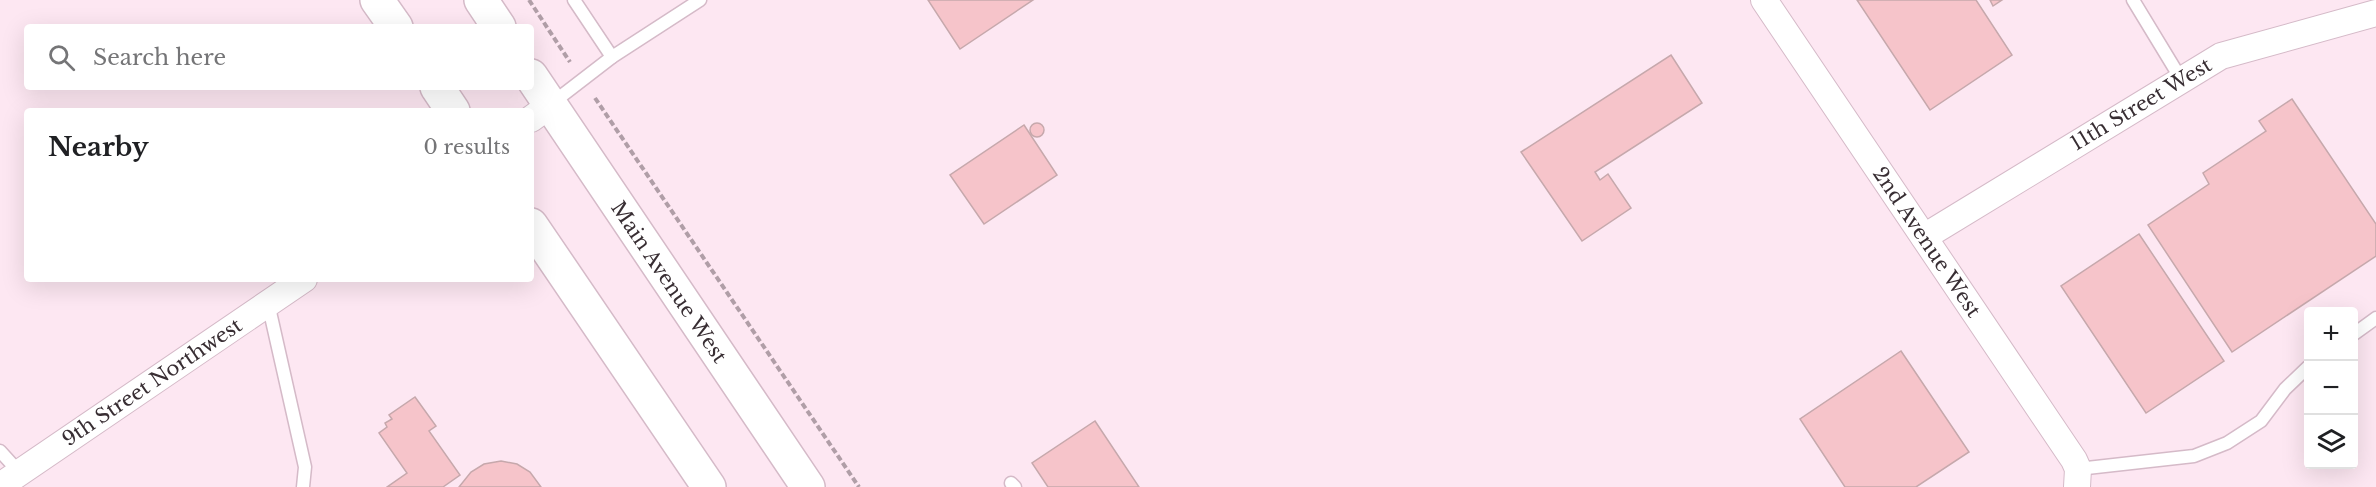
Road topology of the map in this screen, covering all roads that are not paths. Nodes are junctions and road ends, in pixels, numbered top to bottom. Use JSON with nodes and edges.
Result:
{"nodes":[{"id":1,"x":377,"y":0,"type":"edge"},
{"id":2,"x":481,"y":0,"type":"edge"},
{"id":3,"x":574,"y":0,"type":"edge"},
{"id":4,"x":700,"y":0,"type":"edge"},
{"id":5,"x":1764,"y":0,"type":"edge"},
{"id":6,"x":2133,"y":0,"type":"edge"},
{"id":7,"x":2376,"y":13,"type":"edge"},
{"id":8,"x":394,"y":24,"type":"edge"},
{"id":9,"x":497,"y":24,"type":"edge"},
{"id":10,"x":612,"y":57,"type":"junction"},
{"id":11,"x":2181,"y":79,"type":"junction"},
{"id":12,"x":534,"y":87,"type":"edge"},
{"id":13,"x":439,"y":90,"type":"edge"},
{"id":14,"x":451,"y":108,"type":"edge"},
{"id":15,"x":541,"y":112,"type":"edge"},
{"id":16,"x":534,"y":229,"type":"edge"},
{"id":17,"x":1924,"y":237,"type":"junction"},
{"id":18,"x":300,"y":282,"type":"edge"},
{"id":19,"x":268,"y":303,"type":"junction"},
{"id":20,"x":2376,"y":318,"type":"edge"},
{"id":21,"x":2358,"y":331,"type":"edge"},
{"id":22,"x":2304,"y":371,"type":"edge"},
{"id":23,"x":0,"y":451,"type":"edge"},
{"id":24,"x":2078,"y":478,"type":"edge"},
{"id":25,"x":10,"y":479,"type":"edge"},
{"id":26,"x":303,"y":487,"type":"edge"},
{"id":27,"x":709,"y":487,"type":"edge"},
{"id":28,"x":808,"y":487,"type":"edge"}],
"edges":[{"from":1,"to":8,"type":"main road"},
{"from":2,"to":9,"type":"main road"},
{"from":3,"to":10,"type":"lane"},
{"from":4,"to":10,"type":"lane"},
{"from":5,"to":17,"type":"street","name":"2nd Avenue West"},
{"from":6,"to":11,"type":"lane"},
{"from":7,"to":11,"type":"street","name":"11th Street West"},
{"from":10,"to":15,"type":"lane"},
{"from":11,"to":17,"type":"street","name":"11th Street West"},
{"from":12,"to":15,"type":"main road","name":"Main Avenue West"},
{"from":13,"to":14,"type":"main road"},
{"from":15,"to":28,"type":"main road","name":"Main Avenue West"},
{"from":16,"to":27,"type":"main road"},
{"from":17,"to":24,"type":"street","name":"2nd Avenue West"},
{"from":18,"to":19,"type":"street","name":"9th Street Northwest"},
{"from":19,"to":25,"type":"street","name":"9th Street Northwest"},
{"from":19,"to":26,"type":"lane"},
{"from":20,"to":21,"type":"lane"},
{"from":22,"to":24,"type":"lane"},
{"from":23,"to":25,"type":"lane"}]}
